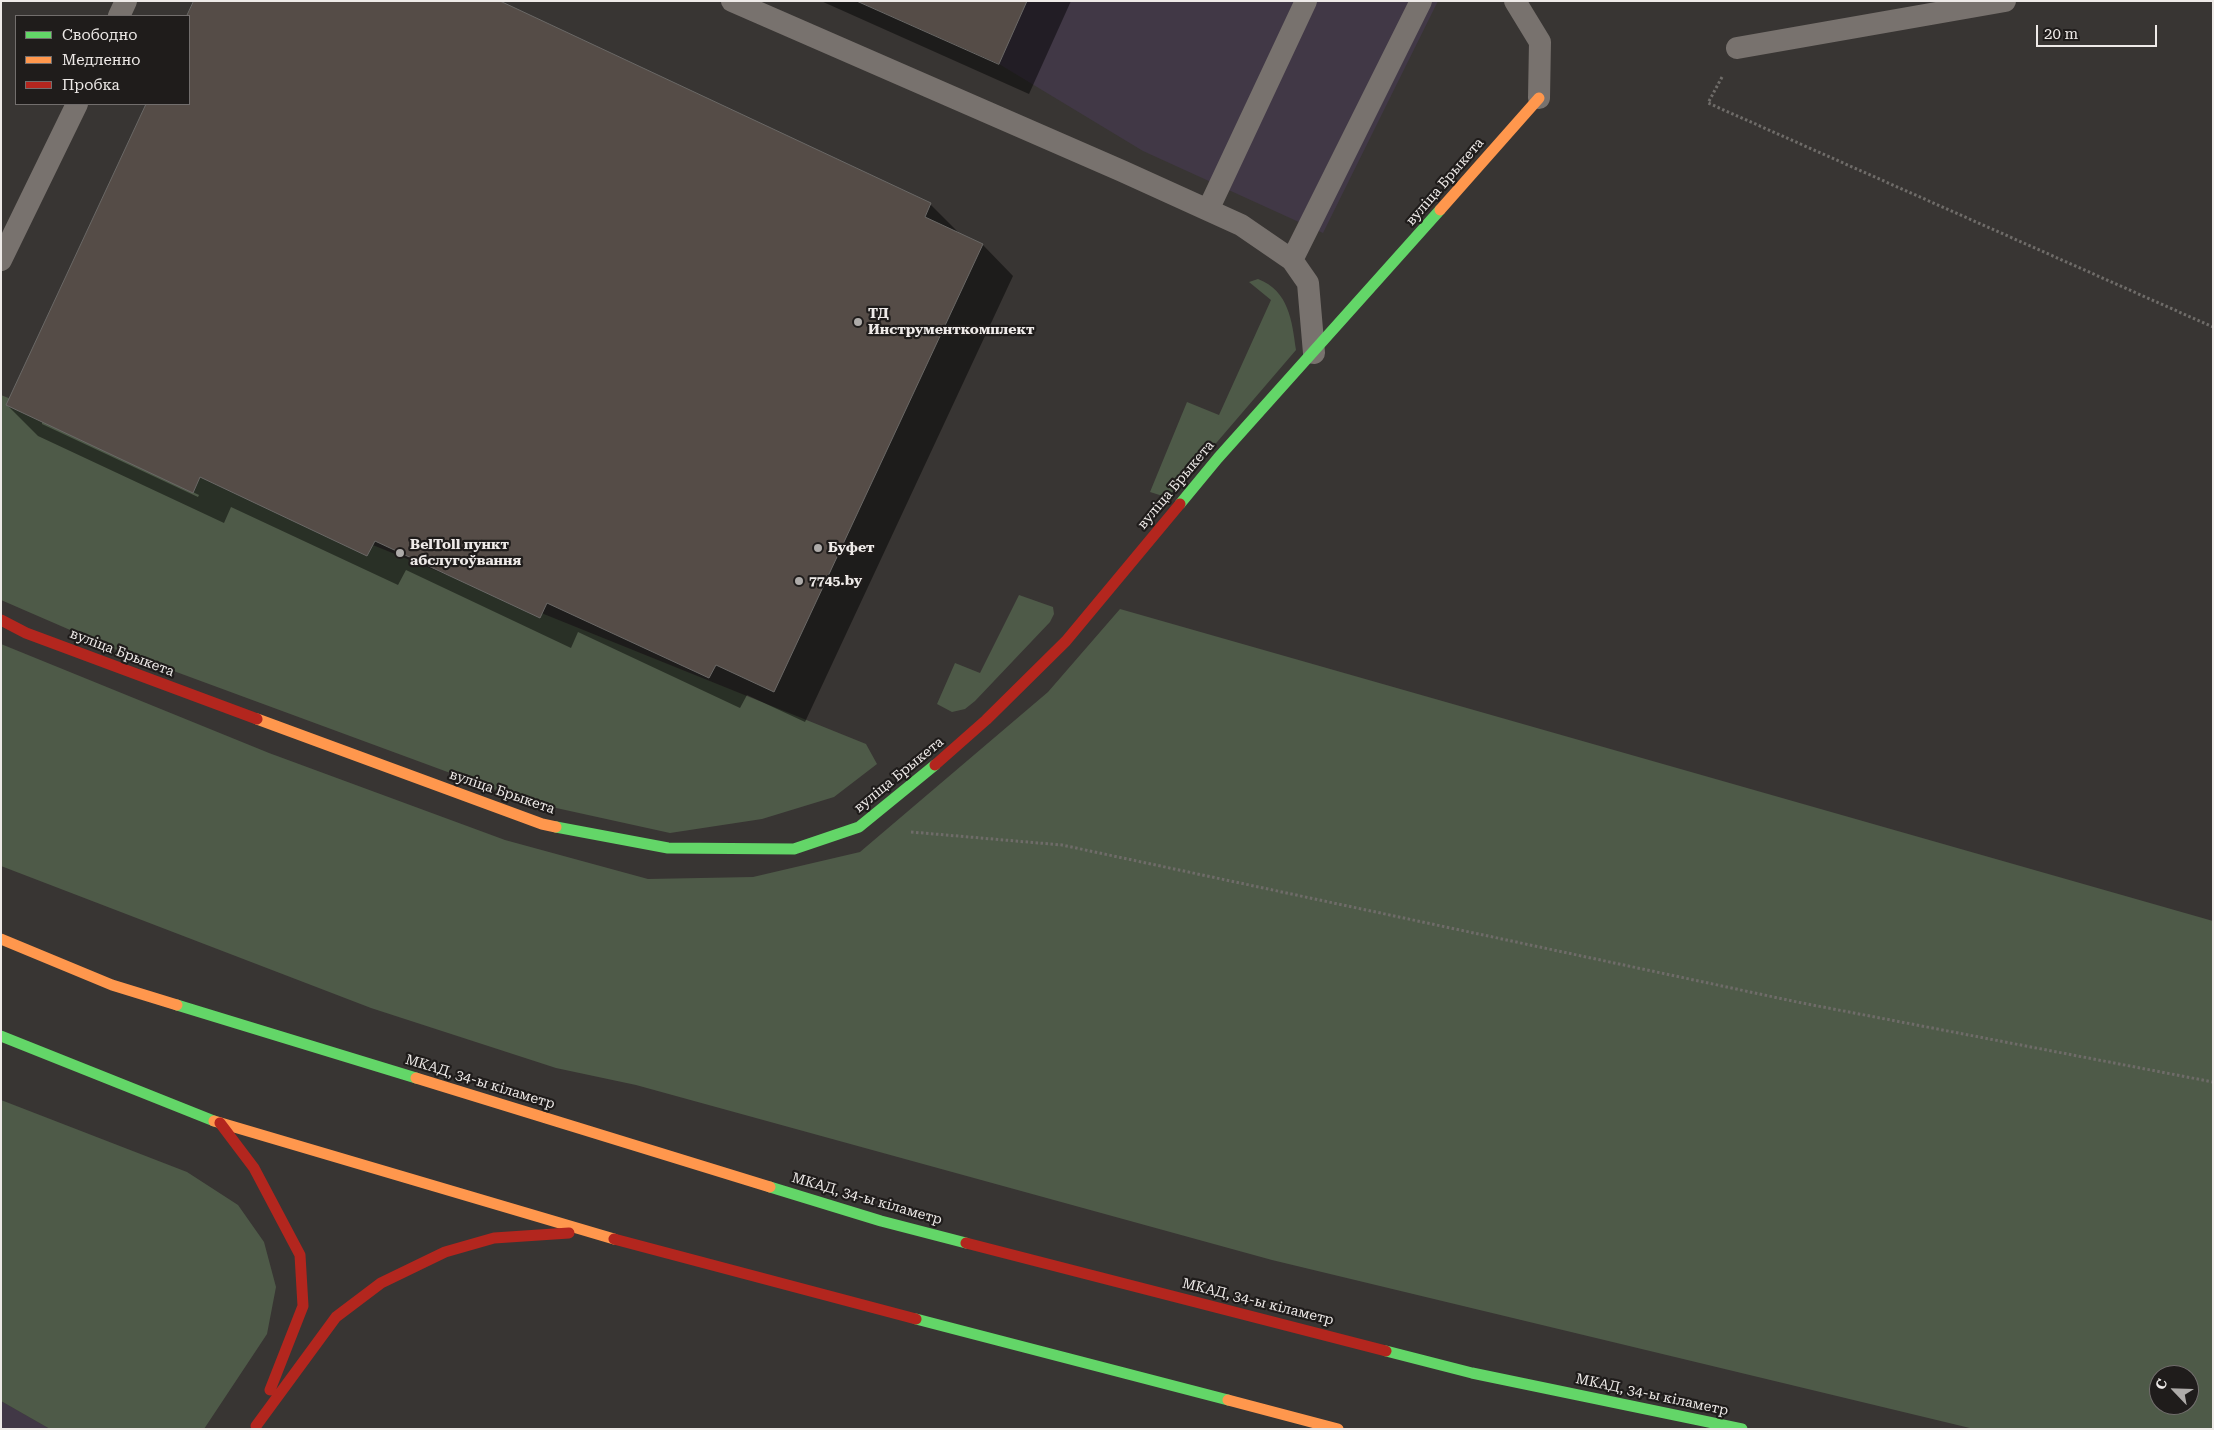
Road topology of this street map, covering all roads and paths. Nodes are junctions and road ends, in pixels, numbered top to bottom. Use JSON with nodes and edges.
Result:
{"nodes":[{"id":1,"x":126,"y":1,"type":"edge"},
{"id":2,"x":732,"y":1,"type":"edge"},
{"id":3,"x":1306,"y":1,"type":"edge"},
{"id":4,"x":1421,"y":1,"type":"edge"},
{"id":5,"x":1515,"y":1,"type":"edge"},
{"id":6,"x":2005,"y":1,"type":"edge"},
{"id":7,"x":119,"y":15,"type":"edge"},
{"id":8,"x":1738,"y":48,"type":"joint"},
{"id":9,"x":1538,"y":98,"type":"joint"},
{"id":10,"x":77,"y":105,"type":"edge"},
{"id":11,"x":1208,"y":210,"type":"junction"},
{"id":12,"x":1,"y":260,"type":"edge"},
{"id":13,"x":1292,"y":260,"type":"junction"},
{"id":14,"x":2213,"y":327,"type":"edge"},
{"id":15,"x":1314,"y":353,"type":"junction"},
{"id":16,"x":1,"y":620,"type":"edge"},
{"id":17,"x":859,"y":827,"type":"junction"},
{"id":18,"x":1,"y":939,"type":"edge"},
{"id":19,"x":1,"y":1036,"type":"edge"},
{"id":20,"x":2213,"y":1082,"type":"edge"},
{"id":21,"x":220,"y":1123,"type":"junction"},
{"id":22,"x":586,"y":1232,"type":"junction"},
{"id":23,"x":1338,"y":1429,"type":"edge"},
{"id":24,"x":1742,"y":1429,"type":"edge"}],
"edges":[{"from":1,"to":7,"type":"lane"},
{"from":2,"to":11,"type":"lane"},
{"from":3,"to":11,"type":"lane"},
{"from":4,"to":13,"type":"lane"},
{"from":5,"to":9,"type":"lane"},
{"from":6,"to":8,"type":"lane"},
{"from":8,"to":14,"type":"path"},
{"from":9,"to":15,"type":"main road","name":"вуліца Брыкета"},
{"from":10,"to":12,"type":"lane"},
{"from":11,"to":13,"type":"lane"},
{"from":13,"to":15,"type":"lane"},
{"from":15,"to":17,"type":"main road","name":"вуліца Брыкета"},
{"from":16,"to":17,"type":"main road","name":"вуліца Брыкета"},
{"from":17,"to":20,"type":"path"},
{"from":18,"to":24,"type":"main road","name":"МКАД, 34-ы кіламетр"},
{"from":19,"to":21,"type":"main road"},
{"from":21,"to":22,"type":"main road"},
{"from":21,"to":22,"type":"main road"},
{"from":22,"to":23,"type":"main road"}]}
